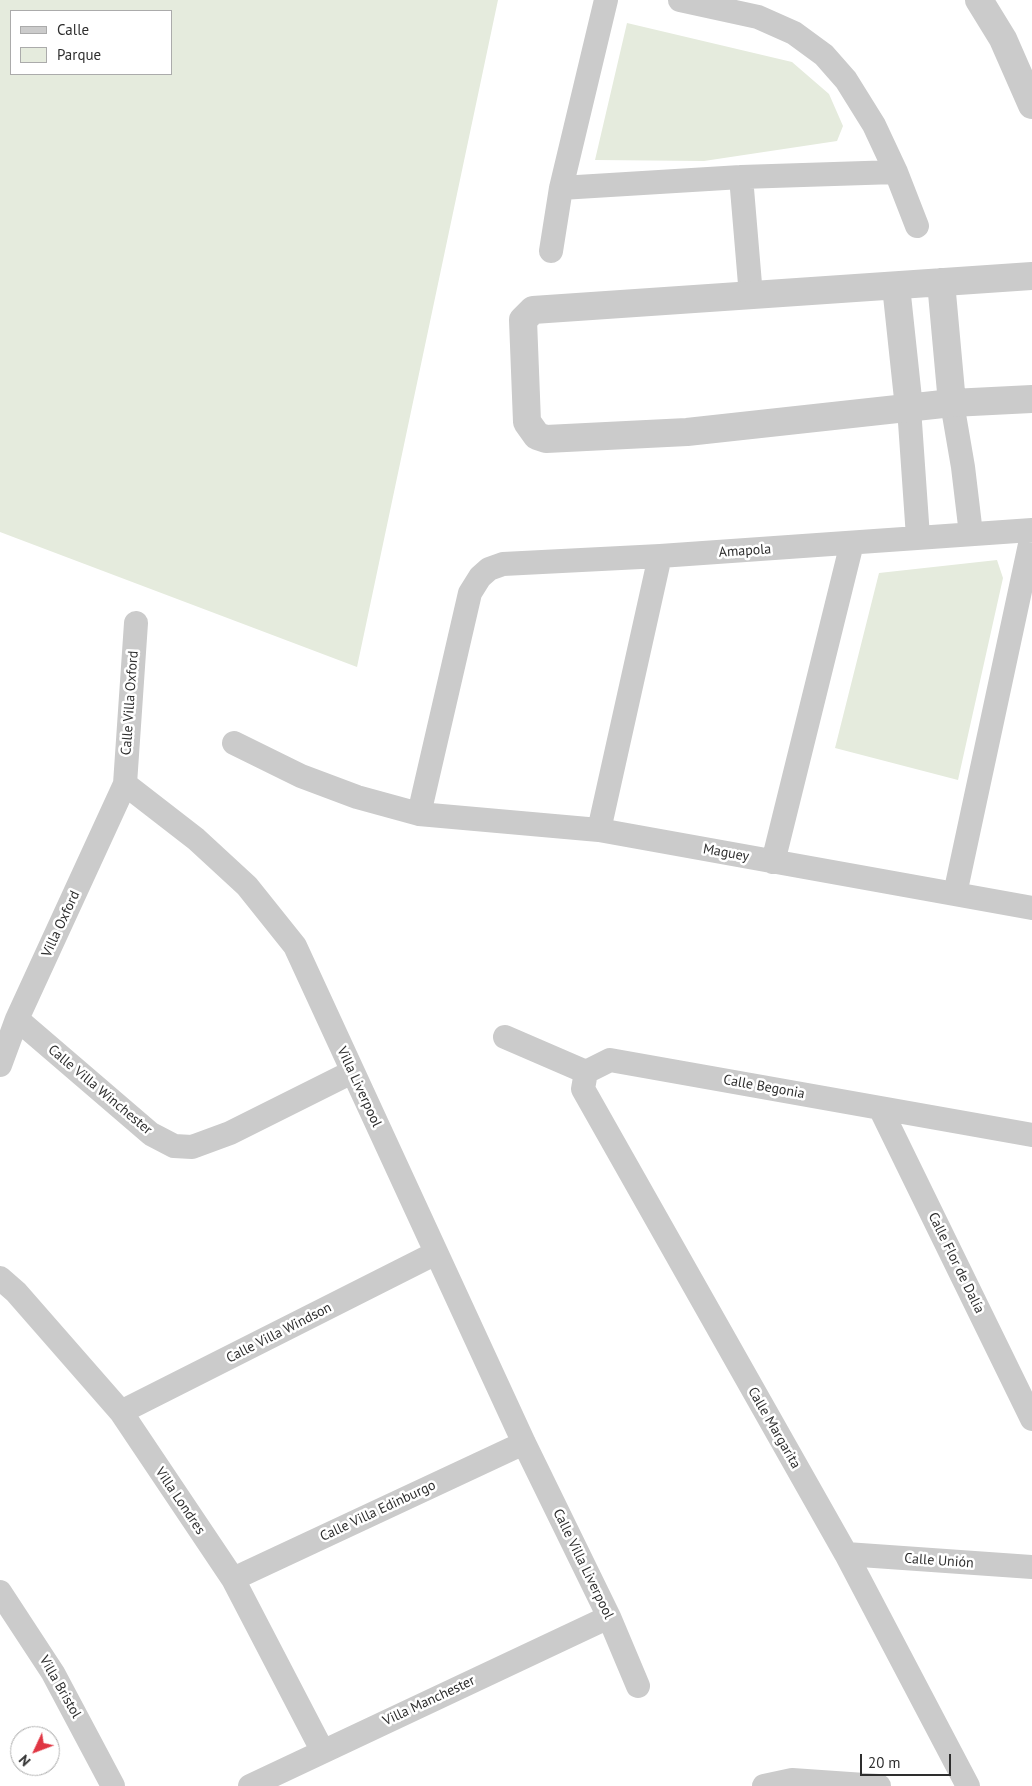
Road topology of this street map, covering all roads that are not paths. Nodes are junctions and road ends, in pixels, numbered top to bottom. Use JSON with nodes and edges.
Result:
{"nodes":[{"id":1,"x":606,"y":0,"type":"edge"},
{"id":2,"x":680,"y":0,"type":"edge"},
{"id":3,"x":979,"y":0,"type":"edge"},
{"id":4,"x":1032,"y":105,"type":"edge"},
{"id":5,"x":896,"y":172,"type":"junction"},
{"id":6,"x":741,"y":177,"type":"junction"},
{"id":7,"x":561,"y":188,"type":"junction"},
{"id":8,"x":916,"y":226,"type":"dead end"},
{"id":9,"x":551,"y":251,"type":"dead end"},
{"id":10,"x":1032,"y":276,"type":"edge"},
{"id":11,"x":941,"y":282,"type":"junction"},
{"id":12,"x":896,"y":286,"type":"junction"},
{"id":13,"x":751,"y":296,"type":"junction"},
{"id":14,"x":1032,"y":400,"type":"edge"},
{"id":15,"x":952,"y":404,"type":"junction"},
{"id":16,"x":909,"y":408,"type":"junction"},
{"id":17,"x":1032,"y":530,"type":"edge"},
{"id":18,"x":971,"y":534,"type":"junction"},
{"id":19,"x":1032,"y":535,"type":"edge"},
{"id":20,"x":918,"y":537,"type":"junction"},
{"id":21,"x":852,"y":543,"type":"junction"},
{"id":22,"x":660,"y":556,"type":"junction"},
{"id":23,"x":136,"y":623,"type":"dead end"},
{"id":24,"x":234,"y":743,"type":"dead end"},
{"id":25,"x":125,"y":784,"type":"junction"},
{"id":26,"x":419,"y":814,"type":"junction"},
{"id":27,"x":598,"y":830,"type":"junction"},
{"id":28,"x":773,"y":862,"type":"junction"},
{"id":29,"x":955,"y":894,"type":"junction"},
{"id":30,"x":1032,"y":908,"type":"edge"},
{"id":31,"x":17,"y":1020,"type":"junction"},
{"id":32,"x":505,"y":1037,"type":"dead end"},
{"id":33,"x":0,"y":1065,"type":"edge"},
{"id":34,"x":352,"y":1072,"type":"junction"},
{"id":35,"x":586,"y":1072,"type":"junction"},
{"id":36,"x":880,"y":1108,"type":"junction"},
{"id":37,"x":1032,"y":1136,"type":"edge"},
{"id":38,"x":436,"y":1253,"type":"junction"},
{"id":39,"x":0,"y":1278,"type":"edge"},
{"id":40,"x":122,"y":1412,"type":"junction"},
{"id":41,"x":1032,"y":1419,"type":"edge"},
{"id":42,"x":524,"y":1443,"type":"junction"},
{"id":43,"x":846,"y":1554,"type":"junction"},
{"id":44,"x":1032,"y":1567,"type":"edge"},
{"id":45,"x":233,"y":1579,"type":"junction"},
{"id":46,"x":0,"y":1592,"type":"edge"},
{"id":47,"x":609,"y":1617,"type":"junction"},
{"id":48,"x":638,"y":1686,"type":"dead end"},
{"id":49,"x":322,"y":1750,"type":"junction"},
{"id":50,"x":113,"y":1786,"type":"edge"},
{"id":51,"x":250,"y":1786,"type":"edge"},
{"id":52,"x":764,"y":1786,"type":"edge"},
{"id":53,"x":879,"y":1786,"type":"edge"},
{"id":54,"x":968,"y":1786,"type":"edge"}],
"edges":[{"from":1,"to":7,"type":"street"},
{"from":2,"to":5,"type":"street"},
{"from":3,"to":4,"type":"street"},
{"from":5,"to":6,"type":"street"},
{"from":5,"to":8,"type":"street"},
{"from":6,"to":7,"type":"street"},
{"from":6,"to":13,"type":"street"},
{"from":7,"to":9,"type":"street"},
{"from":10,"to":11,"type":"street"},
{"from":11,"to":12,"type":"street"},
{"from":11,"to":15,"type":"street"},
{"from":12,"to":13,"type":"street"},
{"from":12,"to":16,"type":"street"},
{"from":13,"to":16,"type":"street"},
{"from":14,"to":15,"type":"street"},
{"from":15,"to":16,"type":"street"},
{"from":15,"to":18,"type":"street"},
{"from":16,"to":20,"type":"street"},
{"from":17,"to":18,"type":"street","name":"Amapola"},
{"from":18,"to":20,"type":"street","name":"Amapola"},
{"from":19,"to":29,"type":"street"},
{"from":20,"to":21,"type":"street","name":"Amapola"},
{"from":21,"to":22,"type":"street","name":"Amapola"},
{"from":21,"to":28,"type":"street"},
{"from":22,"to":26,"type":"street","name":"Amapola"},
{"from":22,"to":27,"type":"street"},
{"from":23,"to":25,"type":"street","name":"Calle Villa Oxford"},
{"from":24,"to":26,"type":"street","name":"Maguey"},
{"from":25,"to":31,"type":"street","name":"Villa Oxford"},
{"from":25,"to":34,"type":"street","name":"Villa Liverpool"},
{"from":26,"to":27,"type":"street","name":"Maguey"},
{"from":27,"to":28,"type":"street","name":"Maguey"},
{"from":28,"to":29,"type":"street","name":"Maguey"},
{"from":29,"to":30,"type":"street","name":"Maguey"},
{"from":31,"to":33,"type":"street","name":"Villa Oxford"},
{"from":31,"to":34,"type":"street","name":"Calle Villa Winchester"},
{"from":32,"to":35,"type":"street"},
{"from":34,"to":38,"type":"street","name":"Villa Liverpool"},
{"from":35,"to":36,"type":"street","name":"Calle Begonia"},
{"from":35,"to":43,"type":"street","name":"Calle Margarita"},
{"from":36,"to":37,"type":"street","name":"Calle Begonia"},
{"from":36,"to":41,"type":"street","name":"Calle Flor de Dalía"},
{"from":38,"to":40,"type":"street","name":"Calle Villa Windson"},
{"from":38,"to":42,"type":"street","name":"Villa Liverpool"},
{"from":39,"to":40,"type":"street","name":"Villa Londres"},
{"from":40,"to":45,"type":"street","name":"Villa Londres"},
{"from":42,"to":45,"type":"street","name":"Calle Villa Edinburgo"},
{"from":42,"to":47,"type":"street","name":"Calle Villa Liverpool"},
{"from":43,"to":44,"type":"street","name":"Calle Unión"},
{"from":43,"to":54,"type":"street","name":"Calle Margarita"},
{"from":45,"to":49,"type":"street","name":"Villa Londres"},
{"from":46,"to":50,"type":"street","name":"Villa Bristol"},
{"from":47,"to":48,"type":"street","name":"Calle Villa Liverpool"},
{"from":47,"to":49,"type":"street","name":"Villa Manchester"},
{"from":49,"to":51,"type":"street","name":"Villa Manchester"},
{"from":52,"to":53,"type":"street"}]}
